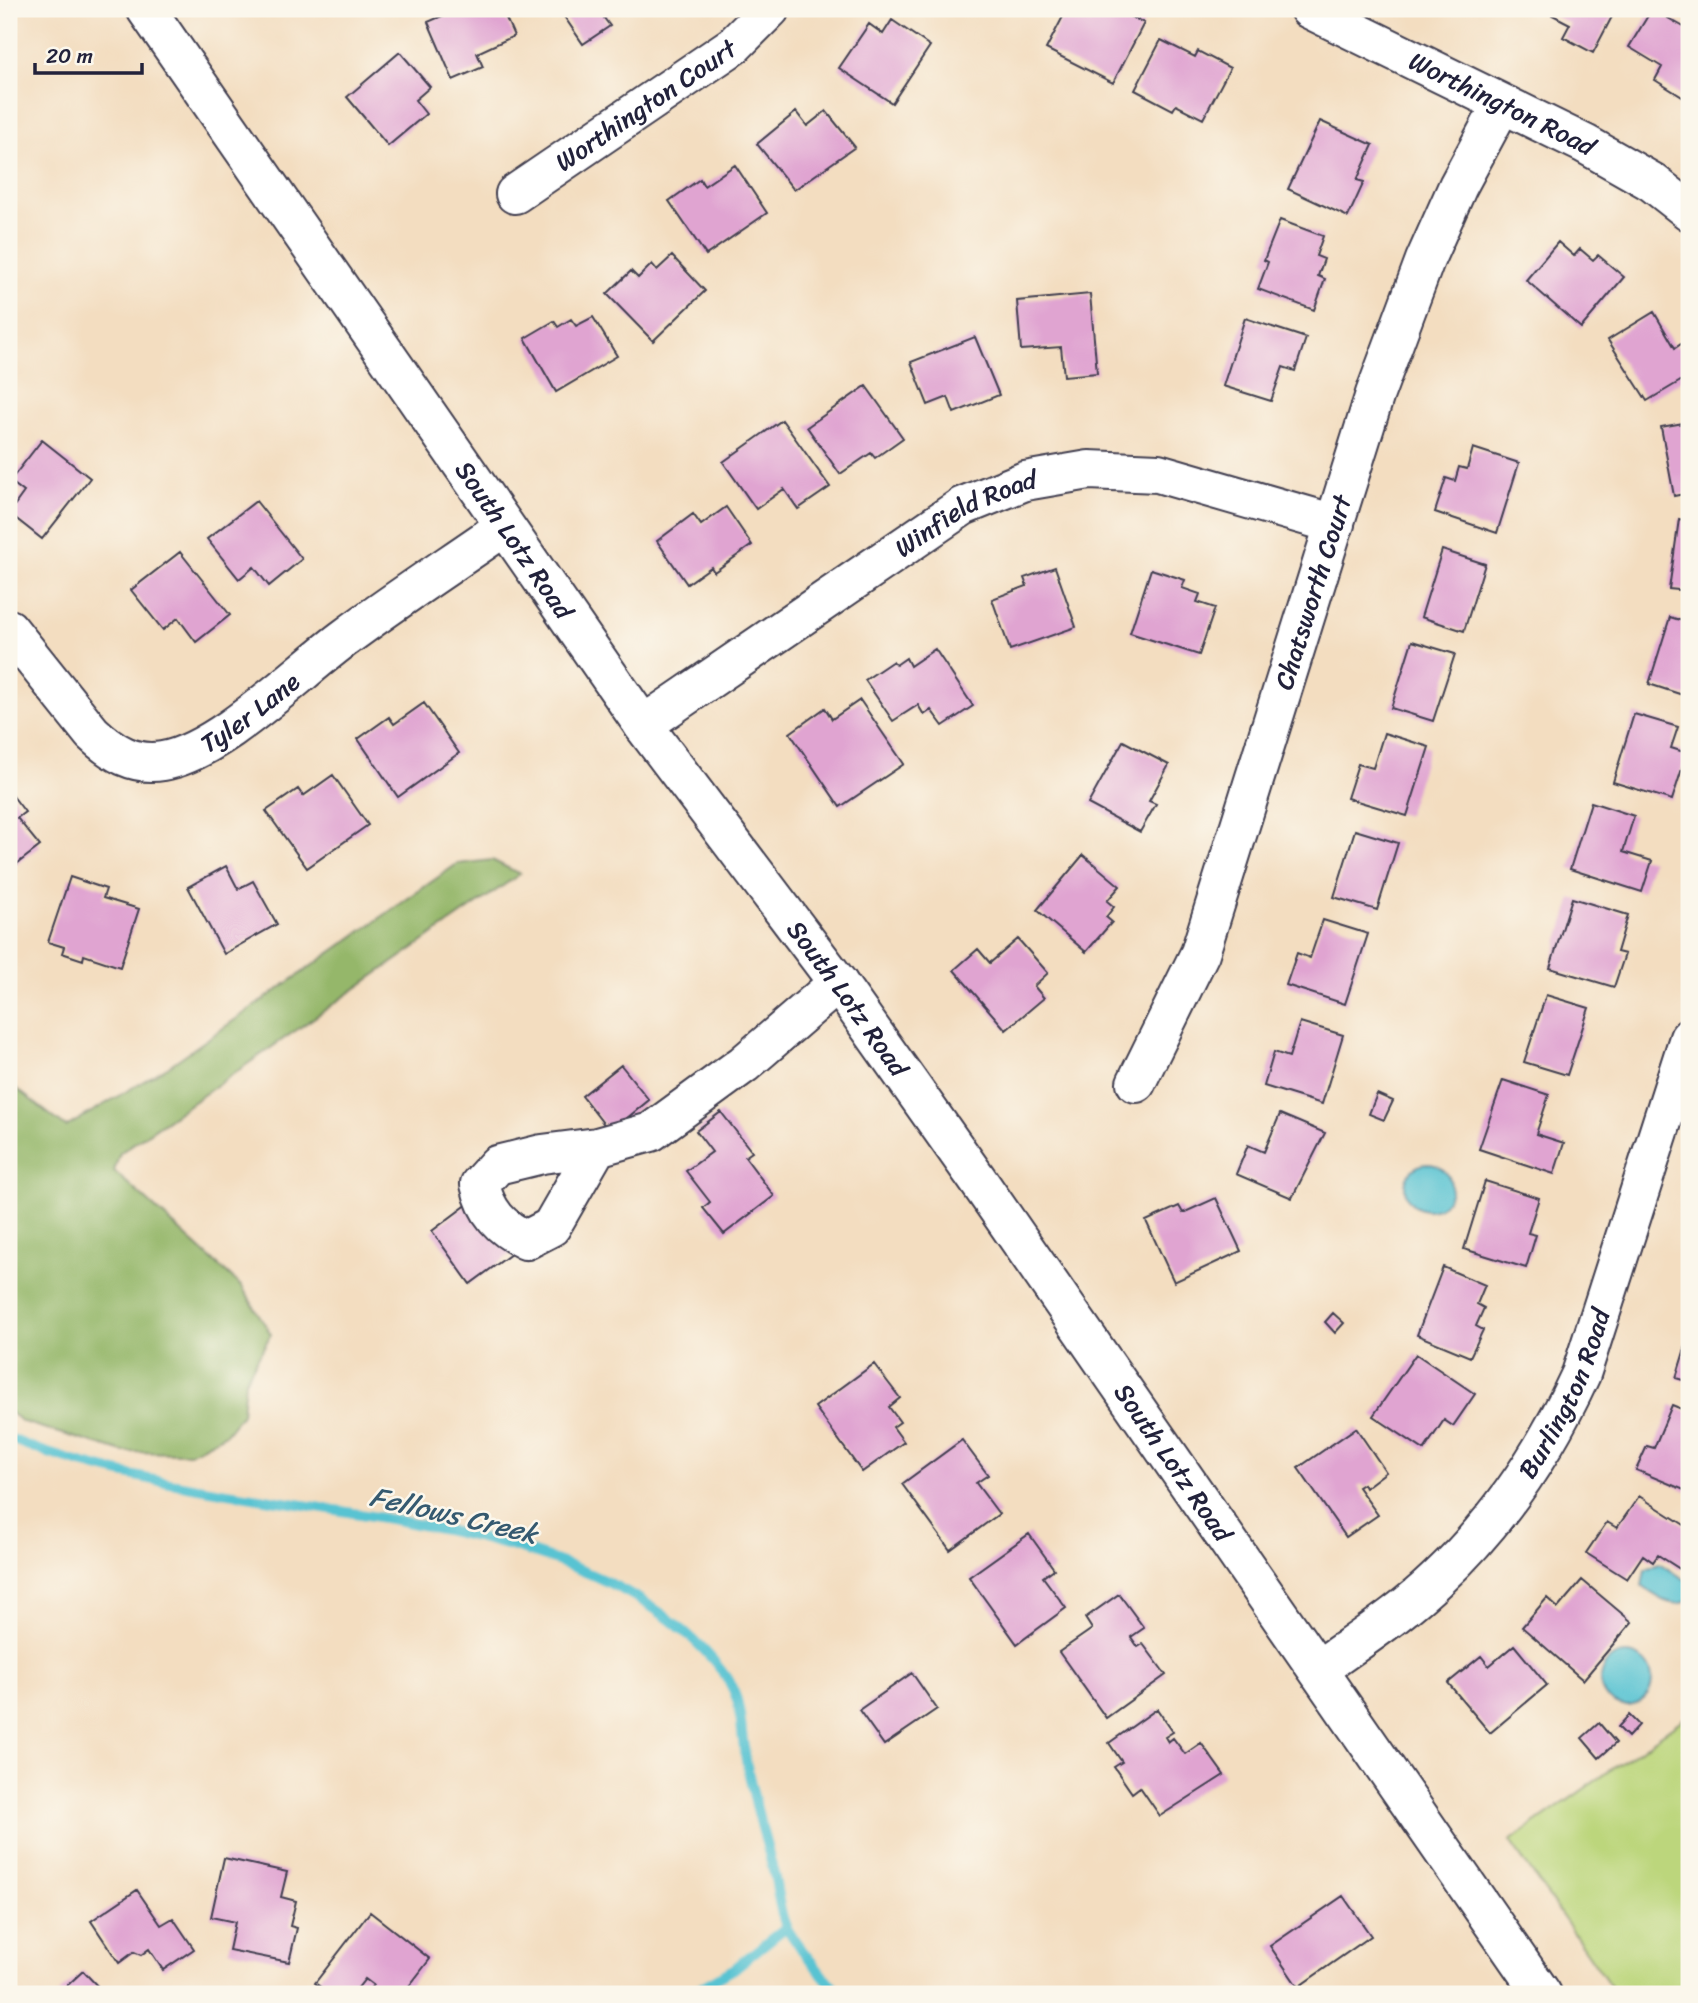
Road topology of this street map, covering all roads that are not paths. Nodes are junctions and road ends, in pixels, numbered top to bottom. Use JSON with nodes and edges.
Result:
{"nodes":[{"id":1,"x":146,"y":9,"type":"edge"},
{"id":2,"x":770,"y":9,"type":"edge"},
{"id":3,"x":1309,"y":9,"type":"edge"},
{"id":4,"x":1502,"y":104,"type":"junction"},
{"id":5,"x":515,"y":194,"type":"dead end"},
{"id":6,"x":1689,"y":211,"type":"edge"},
{"id":7,"x":1335,"y":524,"type":"junction"},
{"id":8,"x":503,"y":527,"type":"junction"},
{"id":9,"x":9,"y":629,"type":"edge"},
{"id":10,"x":643,"y":725,"type":"junction"},
{"id":11,"x":838,"y":983,"type":"junction"},
{"id":12,"x":1689,"y":1038,"type":"edge"},
{"id":13,"x":1136,"y":1083,"type":"dead end"},
{"id":14,"x":597,"y":1146,"type":"dead end"},
{"id":15,"x":1319,"y":1669,"type":"junction"},
{"id":16,"x":1542,"y":1994,"type":"edge"}],
"edges":[{"from":1,"to":8,"type":"street","name":"South Lotz Road"},
{"from":2,"to":5,"type":"street","name":"Worthington Court"},
{"from":3,"to":4,"type":"street","name":"Worthington Road"},
{"from":4,"to":6,"type":"street","name":"Worthington Road"},
{"from":4,"to":7,"type":"street","name":"Chatsworth Court"},
{"from":7,"to":10,"type":"street","name":"Winfield Road"},
{"from":7,"to":13,"type":"street","name":"Chatsworth Court"},
{"from":8,"to":9,"type":"street","name":"Tyler Lane"},
{"from":8,"to":10,"type":"street","name":"South Lotz Road"},
{"from":10,"to":11,"type":"street","name":"South Lotz Road"},
{"from":11,"to":14,"type":"street"},
{"from":11,"to":15,"type":"street","name":"South Lotz Road"},
{"from":12,"to":15,"type":"street","name":"Burlington Road"},
{"from":15,"to":16,"type":"street","name":"South Lotz Road"}]}
